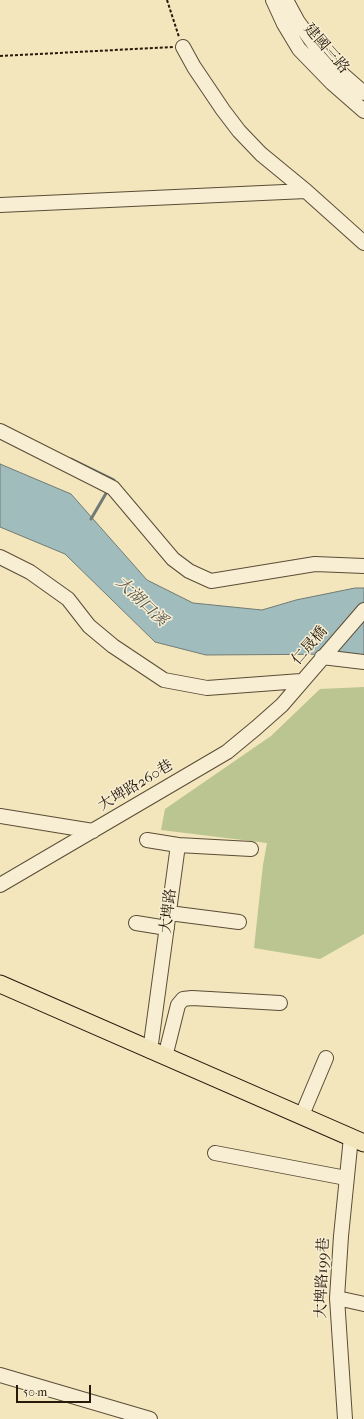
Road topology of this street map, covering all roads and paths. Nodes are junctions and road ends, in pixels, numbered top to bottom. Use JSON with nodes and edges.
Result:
{"nodes":[{"id":1,"x":167,"y":0,"type":"edge"},
{"id":2,"x":272,"y":0,"type":"edge"},
{"id":3,"x":286,"y":0,"type":"edge"},
{"id":4,"x":182,"y":47,"type":"junction"},
{"id":5,"x":0,"y":56,"type":"edge"},
{"id":6,"x":364,"y":94,"type":"edge"},
{"id":7,"x":364,"y":112,"type":"edge"},
{"id":8,"x":306,"y":192,"type":"junction"},
{"id":9,"x":0,"y":205,"type":"edge"},
{"id":10,"x":364,"y":243,"type":"edge"},
{"id":11,"x":0,"y":431,"type":"edge"},
{"id":12,"x":0,"y":557,"type":"edge"},
{"id":13,"x":364,"y":566,"type":"edge"},
{"id":14,"x":364,"y":610,"type":"edge"},
{"id":15,"x":322,"y":657,"type":"junction"},
{"id":16,"x":364,"y":662,"type":"edge"},
{"id":17,"x":301,"y":681,"type":"junction"},
{"id":18,"x":282,"y":704,"type":"joint"},
{"id":19,"x":0,"y":816,"type":"edge"},
{"id":20,"x":94,"y":831,"type":"junction"},
{"id":21,"x":147,"y":840,"type":"dead end"},
{"id":22,"x":178,"y":845,"type":"junction"},
{"id":23,"x":251,"y":849,"type":"dead end"},
{"id":24,"x":0,"y":885,"type":"edge"},
{"id":25,"x":169,"y":913,"type":"junction"},
{"id":26,"x":239,"y":922,"type":"dead end"},
{"id":27,"x":136,"y":923,"type":"dead end"},
{"id":28,"x":167,"y":928,"type":"junction"},
{"id":29,"x":0,"y":984,"type":"edge"},
{"id":30,"x":280,"y":1002,"type":"dead end"},
{"id":31,"x":157,"y":1054,"type":"junction"},
{"id":32,"x":326,"y":1058,"type":"dead end"},
{"id":33,"x":302,"y":1115,"type":"junction"},
{"id":34,"x":357,"y":1140,"type":"edge"},
{"id":35,"x":215,"y":1153,"type":"dead end"},
{"id":36,"x":346,"y":1178,"type":"junction"},
{"id":37,"x":337,"y":1298,"type":"junction"},
{"id":38,"x":364,"y":1304,"type":"edge"},
{"id":39,"x":0,"y":1375,"type":"edge"},
{"id":40,"x":150,"y":1419,"type":"edge"},
{"id":41,"x":345,"y":1419,"type":"edge"}],
"edges":[{"from":1,"to":4,"type":"path"},
{"from":2,"to":7,"type":"street","name":"建國三路"},
{"from":3,"to":6,"type":"street","name":"建國三路"},
{"from":4,"to":5,"type":"path"},
{"from":4,"to":8,"type":"street"},
{"from":8,"to":9,"type":"street"},
{"from":8,"to":10,"type":"street"},
{"from":11,"to":13,"type":"street"},
{"from":12,"to":17,"type":"street"},
{"from":14,"to":15,"type":"street","name":"仁晟橋"},
{"from":15,"to":16,"type":"street"},
{"from":15,"to":17,"type":"street","name":"仁晟橋"},
{"from":17,"to":18,"type":"street","name":"仁晟橋"},
{"from":18,"to":20,"type":"street","name":"大埤路260巷"},
{"from":19,"to":20,"type":"street"},
{"from":20,"to":24,"type":"street","name":"大埤路260巷"},
{"from":21,"to":22,"type":"street"},
{"from":22,"to":23,"type":"street"},
{"from":22,"to":25,"type":"street","name":"大埤路"},
{"from":25,"to":26,"type":"street"},
{"from":25,"to":28,"type":"street","name":"大埤路"},
{"from":27,"to":28,"type":"street"},
{"from":28,"to":31,"type":"street","name":"大埤路"},
{"from":29,"to":31,"type":"main road"},
{"from":30,"to":31,"type":"street"},
{"from":31,"to":33,"type":"main road"},
{"from":32,"to":33,"type":"street"},
{"from":33,"to":34,"type":"main road"},
{"from":34,"to":36,"type":"street","name":"大埤路199巷"},
{"from":35,"to":36,"type":"street"},
{"from":36,"to":37,"type":"street","name":"大埤路199巷"},
{"from":37,"to":38,"type":"street"},
{"from":37,"to":41,"type":"street","name":"大埤路199巷"},
{"from":39,"to":40,"type":"street"}]}
